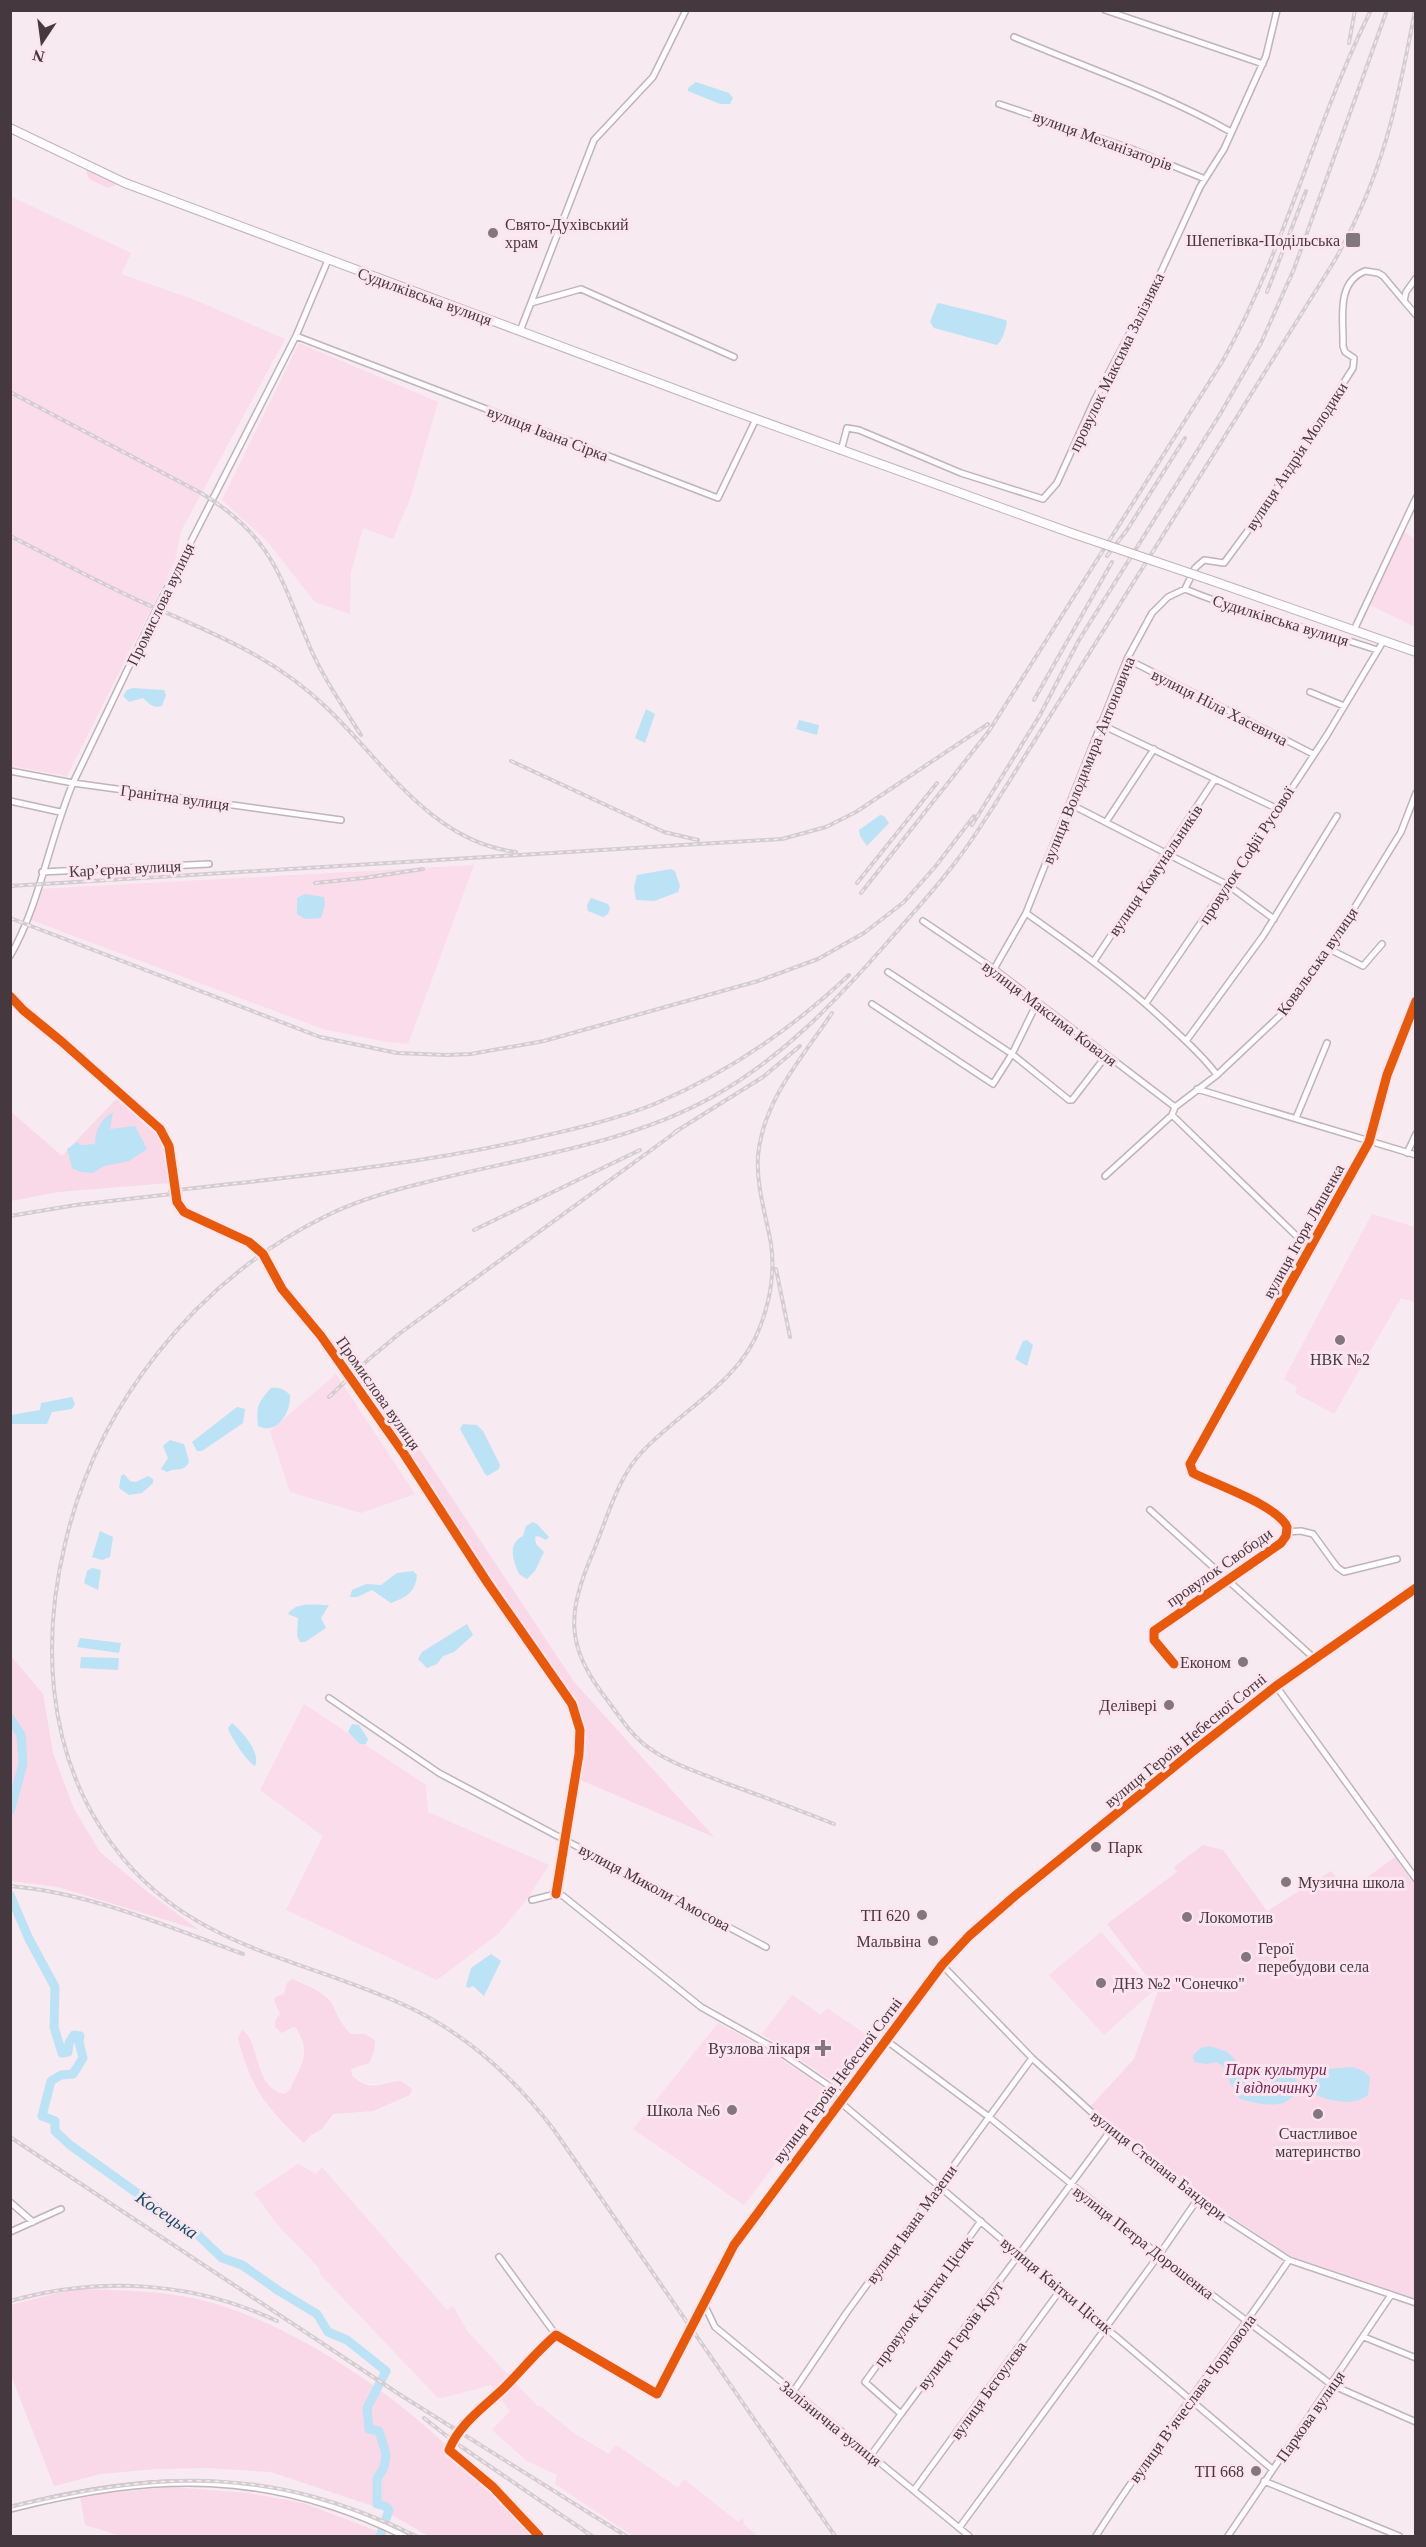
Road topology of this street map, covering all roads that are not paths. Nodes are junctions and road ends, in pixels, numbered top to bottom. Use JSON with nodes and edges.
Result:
{"nodes":[{"id":1,"x":686,"y":10,"type":"edge"},
{"id":2,"x":1105,"y":10,"type":"edge"},
{"id":3,"x":1276,"y":10,"type":"edge"},
{"id":4,"x":1014,"y":37,"type":"dead end"},
{"id":5,"x":1263,"y":64,"type":"junction"},
{"id":6,"x":999,"y":104,"type":"dead end"},
{"id":7,"x":12,"y":129,"type":"edge"},
{"id":8,"x":1231,"y":132,"type":"junction"},
{"id":9,"x":1205,"y":179,"type":"junction"},
{"id":10,"x":328,"y":260,"type":"junction"},
{"id":11,"x":1416,"y":278,"type":"edge"},
{"id":12,"x":1404,"y":301,"type":"junction"},
{"id":13,"x":531,"y":303,"type":"junction"},
{"id":14,"x":1416,"y":315,"type":"edge"},
{"id":15,"x":520,"y":331,"type":"junction"},
{"id":16,"x":296,"y":336,"type":"junction"},
{"id":17,"x":734,"y":357,"type":"dead end"},
{"id":18,"x":756,"y":419,"type":"junction"},
{"id":19,"x":841,"y":451,"type":"junction"},
{"id":20,"x":1416,"y":498,"type":"edge"},
{"id":21,"x":1185,"y":589,"type":"junction"},
{"id":22,"x":1354,"y":630,"type":"junction"},
{"id":23,"x":1384,"y":640,"type":"junction"},
{"id":24,"x":1377,"y":650,"type":"junction"},
{"id":25,"x":1416,"y":651,"type":"edge"},
{"id":26,"x":1127,"y":659,"type":"junction"},
{"id":27,"x":1310,"y":692,"type":"dead end"},
{"id":28,"x":1344,"y":706,"type":"junction"},
{"id":29,"x":1100,"y":724,"type":"junction"},
{"id":30,"x":1154,"y":749,"type":"junction"},
{"id":31,"x":1313,"y":754,"type":"junction"},
{"id":32,"x":10,"y":771,"type":"edge"},
{"id":33,"x":1215,"y":779,"type":"junction"},
{"id":34,"x":73,"y":783,"type":"junction"},
{"id":35,"x":1416,"y":793,"type":"edge"},
{"id":36,"x":10,"y":801,"type":"edge"},
{"id":37,"x":1070,"y":804,"type":"junction"},
{"id":38,"x":1278,"y":809,"type":"junction"},
{"id":39,"x":60,"y":812,"type":"junction"},
{"id":40,"x":1337,"y":816,"type":"dead end"},
{"id":41,"x":341,"y":820,"type":"dead end"},
{"id":42,"x":1106,"y":822,"type":"junction"},
{"id":43,"x":1166,"y":853,"type":"junction"},
{"id":44,"x":209,"y":864,"type":"dead end"},
{"id":45,"x":42,"y":872,"type":"junction"},
{"id":46,"x":1228,"y":885,"type":"junction"},
{"id":47,"x":1026,"y":913,"type":"junction"},
{"id":48,"x":1274,"y":919,"type":"junction"},
{"id":49,"x":923,"y":921,"type":"dead end"},
{"id":50,"x":1382,"y":944,"type":"dead end"},
{"id":51,"x":1329,"y":949,"type":"junction"},
{"id":52,"x":10,"y":956,"type":"edge"},
{"id":53,"x":1094,"y":961,"type":"junction"},
{"id":54,"x":994,"y":969,"type":"junction"},
{"id":55,"x":888,"y":972,"type":"dead end"},
{"id":56,"x":10,"y":996,"type":"edge"},
{"id":57,"x":1416,"y":1001,"type":"edge"},
{"id":58,"x":1037,"y":1003,"type":"junction"},
{"id":59,"x":1146,"y":1003,"type":"junction"},
{"id":60,"x":872,"y":1004,"type":"dead end"},
{"id":61,"x":1186,"y":1041,"type":"junction"},
{"id":62,"x":1327,"y":1043,"type":"dead end"},
{"id":63,"x":1012,"y":1054,"type":"junction"},
{"id":64,"x":1106,"y":1056,"type":"junction"},
{"id":65,"x":1217,"y":1075,"type":"junction"},
{"id":66,"x":1197,"y":1089,"type":"junction"},
{"id":67,"x":1175,"y":1107,"type":"junction"},
{"id":68,"x":1172,"y":1115,"type":"junction"},
{"id":69,"x":1296,"y":1118,"type":"junction"},
{"id":70,"x":1416,"y":1134,"type":"edge"},
{"id":71,"x":1370,"y":1142,"type":"junction"},
{"id":72,"x":1407,"y":1153,"type":"junction"},
{"id":73,"x":1416,"y":1155,"type":"edge"},
{"id":74,"x":1105,"y":1176,"type":"dead end"},
{"id":75,"x":1311,"y":1250,"type":"junction"},
{"id":76,"x":1190,"y":1464,"type":"joint"},
{"id":77,"x":1150,"y":1510,"type":"dead end"},
{"id":78,"x":1287,"y":1532,"type":"junction"},
{"id":79,"x":1397,"y":1559,"type":"dead end"},
{"id":80,"x":1229,"y":1580,"type":"junction"},
{"id":81,"x":1416,"y":1588,"type":"edge"},
{"id":82,"x":1315,"y":1659,"type":"junction"},
{"id":83,"x":1174,"y":1664,"type":"dead end"},
{"id":84,"x":1276,"y":1686,"type":"junction"},
{"id":85,"x":329,"y":1698,"type":"dead end"},
{"id":86,"x":566,"y":1840,"type":"junction"},
{"id":87,"x":1416,"y":1880,"type":"edge"},
{"id":88,"x":556,"y":1894,"type":"junction"},
{"id":89,"x":532,"y":1900,"type":"dead end"},
{"id":90,"x":766,"y":1947,"type":"dead end"},
{"id":91,"x":942,"y":1965,"type":"junction"},
{"id":92,"x":887,"y":2041,"type":"junction"},
{"id":93,"x":1032,"y":2058,"type":"junction"},
{"id":94,"x":844,"y":2097,"type":"junction"},
{"id":95,"x":840,"y":2102,"type":"junction"},
{"id":96,"x":989,"y":2117,"type":"junction"},
{"id":97,"x":1111,"y":2130,"type":"junction"},
{"id":98,"x":938,"y":2186,"type":"junction"},
{"id":99,"x":1071,"y":2186,"type":"junction"},
{"id":100,"x":1197,"y":2200,"type":"junction"},
{"id":101,"x":10,"y":2202,"type":"edge"},
{"id":102,"x":61,"y":2209,"type":"dead end"},
{"id":103,"x":981,"y":2221,"type":"junction"},
{"id":104,"x":33,"y":2222,"type":"junction"},
{"id":105,"x":10,"y":2232,"type":"edge"},
{"id":106,"x":1020,"y":2254,"type":"junction"},
{"id":107,"x":1159,"y":2255,"type":"junction"},
{"id":108,"x":499,"y":2257,"type":"dead end"},
{"id":109,"x":1289,"y":2260,"type":"junction"},
{"id":110,"x":1062,"y":2289,"type":"junction"},
{"id":111,"x":1391,"y":2295,"type":"junction"},
{"id":112,"x":703,"y":2302,"type":"junction"},
{"id":113,"x":1416,"y":2303,"type":"edge"},
{"id":114,"x":1248,"y":2321,"type":"junction"},
{"id":115,"x":1106,"y":2327,"type":"junction"},
{"id":116,"x":556,"y":2335,"type":"junction"},
{"id":117,"x":1364,"y":2337,"type":"junction"},
{"id":118,"x":1416,"y":2358,"type":"edge"},
{"id":119,"x":1332,"y":2385,"type":"junction"},
{"id":120,"x":793,"y":2392,"type":"junction"},
{"id":121,"x":1190,"y":2398,"type":"junction"},
{"id":122,"x":901,"y":2414,"type":"junction"},
{"id":123,"x":1416,"y":2422,"type":"edge"},
{"id":124,"x":871,"y":2455,"type":"junction"},
{"id":125,"x":1272,"y":2469,"type":"junction"},
{"id":126,"x":1264,"y":2481,"type":"junction"},
{"id":127,"x":914,"y":2490,"type":"junction"},
{"id":128,"x":10,"y":2509,"type":"edge"},
{"id":129,"x":959,"y":2528,"type":"junction"},
{"id":130,"x":404,"y":2536,"type":"edge"},
{"id":131,"x":539,"y":2536,"type":"edge"},
{"id":132,"x":969,"y":2536,"type":"edge"},
{"id":133,"x":1096,"y":2536,"type":"edge"},
{"id":134,"x":1228,"y":2536,"type":"edge"},
{"id":135,"x":1399,"y":2536,"type":"edge"}],
"edges":[{"from":1,"to":13,"type":"street"},
{"from":2,"to":5,"type":"street"},
{"from":3,"to":5,"type":"street","name":"провулок Максима Залізняка"},
{"from":4,"to":8,"type":"street"},
{"from":5,"to":8,"type":"street","name":"провулок Максима Залізняка"},
{"from":6,"to":9,"type":"street","name":"вулиця Механізаторів"},
{"from":7,"to":10,"type":"main road","name":"Судилківська вулиця"},
{"from":8,"to":9,"type":"street","name":"провулок Максима Залізняка"},
{"from":9,"to":19,"type":"street","name":"провулок Максима Залізняка"},
{"from":10,"to":15,"type":"main road","name":"Судилківська вулиця"},
{"from":10,"to":16,"type":"street","name":"Промислова вулиця"},
{"from":11,"to":12,"type":"street"},
{"from":12,"to":14,"type":"street"},
{"from":12,"to":21,"type":"street","name":"вулиця Андрія Молодики"},
{"from":13,"to":15,"type":"street"},
{"from":13,"to":17,"type":"street"},
{"from":15,"to":18,"type":"main road","name":"Судилківська вулиця"},
{"from":16,"to":18,"type":"street","name":"вулиця Івана Сірка"},
{"from":16,"to":34,"type":"street","name":"Промислова вулиця"},
{"from":18,"to":19,"type":"main road","name":"Судилківська вулиця"},
{"from":19,"to":22,"type":"main road","name":"Судилківська вулиця","bridge":true},
{"from":20,"to":22,"type":"street"},
{"from":21,"to":24,"type":"street","name":"Судилківська вулиця"},
{"from":21,"to":26,"type":"street","name":"вулиця Володимира Антоновича"},
{"from":22,"to":23,"type":"main road","name":"Судилківська вулиця"},
{"from":23,"to":24,"type":"street","name":"провулок Софії Русової"},
{"from":23,"to":25,"type":"main road","name":"Судилківська вулиця"},
{"from":24,"to":28,"type":"street","name":"провулок Софії Русової"},
{"from":26,"to":29,"type":"street","name":"вулиця Володимира Антоновича"},
{"from":26,"to":31,"type":"street","name":"вулиця Ніла Хасевича"},
{"from":27,"to":28,"type":"street"},
{"from":28,"to":31,"type":"street","name":"провулок Софії Русової"},
{"from":29,"to":30,"type":"street"},
{"from":29,"to":37,"type":"street","name":"вулиця Володимира Антоновича"},
{"from":30,"to":33,"type":"street"},
{"from":30,"to":42,"type":"street"},
{"from":31,"to":38,"type":"street","name":"провулок Софії Русової"},
{"from":32,"to":34,"type":"street","name":"Гранітна вулиця"},
{"from":33,"to":38,"type":"street"},
{"from":33,"to":43,"type":"street","name":"вулиця Комунальників"},
{"from":34,"to":39,"type":"street","name":"Промислова вулиця"},
{"from":34,"to":41,"type":"street","name":"Гранітна вулиця"},
{"from":35,"to":51,"type":"street","name":"Ковальська вулиця"},
{"from":36,"to":39,"type":"street"},
{"from":37,"to":42,"type":"street"},
{"from":37,"to":47,"type":"street","name":"вулиця Володимира Антоновича"},
{"from":38,"to":46,"type":"street","name":"провулок Софії Русової"},
{"from":39,"to":45,"type":"street","name":"Промислова вулиця"},
{"from":40,"to":48,"type":"street"},
{"from":42,"to":43,"type":"street"},
{"from":43,"to":46,"type":"street"},
{"from":43,"to":53,"type":"street","name":"вулиця Комунальників"},
{"from":44,"to":45,"type":"street","name":"Карʼєрна вулиця"},
{"from":45,"to":52,"type":"street","name":"Промислова вулиця"},
{"from":46,"to":48,"type":"street"},
{"from":46,"to":59,"type":"street","name":"провулок Софії Русової"},
{"from":47,"to":53,"type":"street"},
{"from":47,"to":54,"type":"street","name":"вулиця Володимира Антоновича"},
{"from":48,"to":61,"type":"street"},
{"from":49,"to":54,"type":"street","name":"вулиця Максима Коваля"},
{"from":50,"to":51,"type":"street"},
{"from":51,"to":65,"type":"street","name":"Ковальська вулиця"},
{"from":53,"to":59,"type":"street"},
{"from":54,"to":58,"type":"street","name":"вулиця Максима Коваля"},
{"from":55,"to":63,"type":"street"},
{"from":56,"to":86,"type":"street","name":"Промислова вулиця"},
{"from":57,"to":71,"type":"street","name":"вулиця Ігоря Ляшенка"},
{"from":58,"to":63,"type":"street"},
{"from":58,"to":64,"type":"street","name":"вулиця Максима Коваля"},
{"from":59,"to":61,"type":"street"},
{"from":60,"to":63,"type":"street"},
{"from":61,"to":65,"type":"street"},
{"from":62,"to":69,"type":"street"},
{"from":63,"to":64,"type":"street"},
{"from":64,"to":67,"type":"street","name":"вулиця Максима Коваля"},
{"from":65,"to":66,"type":"street","name":"Ковальська вулиця"},
{"from":66,"to":67,"type":"street","name":"Ковальська вулиця"},
{"from":66,"to":69,"type":"street"},
{"from":67,"to":68,"type":"street"},
{"from":68,"to":74,"type":"street"},
{"from":68,"to":75,"type":"street"},
{"from":69,"to":71,"type":"street"},
{"from":70,"to":72,"type":"street"},
{"from":71,"to":72,"type":"street"},
{"from":71,"to":75,"type":"street","name":"вулиця Ігоря Ляшенка"},
{"from":72,"to":73,"type":"street"},
{"from":75,"to":76,"type":"street","name":"вулиця Ігоря Ляшенка"},
{"from":76,"to":78,"type":"street","name":"провулок Свободи"},
{"from":77,"to":80,"type":"street"},
{"from":78,"to":79,"type":"street"},
{"from":78,"to":80,"type":"street","name":"провулок Свободи"},
{"from":80,"to":82,"type":"street"},
{"from":80,"to":83,"type":"street","name":"провулок Свободи"},
{"from":81,"to":82,"type":"street","name":"вулиця Героїв Небесної Сотні"},
{"from":82,"to":84,"type":"street","name":"вулиця Героїв Небесної Сотні"},
{"from":84,"to":87,"type":"street"},
{"from":84,"to":91,"type":"street","name":"вулиця Героїв Небесної Сотні"},
{"from":85,"to":86,"type":"street","name":"вулиця Миколи Амосова"},
{"from":86,"to":88,"type":"street","name":"Промислова вулиця"},
{"from":86,"to":90,"type":"street","name":"вулиця Миколи Амосова"},
{"from":88,"to":89,"type":"street"},
{"from":88,"to":94,"type":"street"},
{"from":91,"to":92,"type":"street","name":"вулиця Героїв Небесної Сотні"},
{"from":91,"to":93,"type":"street","name":"вулиця Степана Бандери"},
{"from":92,"to":94,"type":"street","name":"вулиця Героїв Небесної Сотні"},
{"from":92,"to":96,"type":"street","name":"вулиця Петра Дорошенка"},
{"from":93,"to":96,"type":"street","name":"вулиця Івана Мазепи"},
{"from":93,"to":97,"type":"street","name":"вулиця Степана Бандери"},
{"from":94,"to":95,"type":"street","name":"вулиця Героїв Небесної Сотні"},
{"from":95,"to":98,"type":"street","name":"вулиця Квітки Цісик"},
{"from":95,"to":112,"type":"street","name":"вулиця Героїв Небесної Сотні"},
{"from":96,"to":98,"type":"street","name":"вулиця Івана Мазепи"},
{"from":96,"to":99,"type":"street","name":"вулиця Петра Дорошенка"},
{"from":97,"to":99,"type":"street","name":"вулиця Героїв Крут"},
{"from":97,"to":100,"type":"street","name":"вулиця Степана Бандери"},
{"from":98,"to":103,"type":"street","name":"вулиця Квітки Цісик"},
{"from":98,"to":120,"type":"street","name":"вулиця Івана Мазепи"},
{"from":99,"to":106,"type":"street","name":"вулиця Героїв Крут"},
{"from":99,"to":107,"type":"street","name":"вулиця Петра Дорошенка"},
{"from":100,"to":107,"type":"street"},
{"from":100,"to":109,"type":"street","name":"вулиця Степана Бандери"},
{"from":101,"to":104,"type":"street"},
{"from":102,"to":104,"type":"street"},
{"from":103,"to":106,"type":"street","name":"вулиця Квітки Цісик"},
{"from":103,"to":122,"type":"street","name":"провулок Квітки Цісик"},
{"from":104,"to":105,"type":"street"},
{"from":106,"to":110,"type":"street","name":"вулиця Квітки Цісик"},
{"from":106,"to":122,"type":"street","name":"вулиця Героїв Крут"},
{"from":107,"to":114,"type":"street","name":"вулиця Петра Дорошенка"},
{"from":107,"to":115,"type":"street"},
{"from":108,"to":116,"type":"street","name":"вулиця Героїв Небесної Сотні"},
{"from":109,"to":111,"type":"street","name":"вулиця Степана Бандери"},
{"from":109,"to":114,"type":"street","name":"вулиця Вʼячеслава Чорновола"},
{"from":110,"to":115,"type":"street","name":"вулиця Квітки Цісик"},
{"from":110,"to":127,"type":"street","name":"вулиця Бєгоулєва"},
{"from":111,"to":113,"type":"street","name":"вулиця Степана Бандери"},
{"from":111,"to":117,"type":"street","name":"Паркова вулиця"},
{"from":112,"to":116,"type":"street","name":"вулиця Героїв Небесної Сотні"},
{"from":112,"to":120,"type":"street","name":"Залізнична вулиця"},
{"from":114,"to":119,"type":"street","name":"вулиця Петра Дорошенка"},
{"from":114,"to":121,"type":"street","name":"вулиця Вʼячеслава Чорновола"},
{"from":115,"to":121,"type":"street","name":"вулиця Квітки Цісик"},
{"from":115,"to":129,"type":"street"},
{"from":116,"to":131,"type":"street"},
{"from":117,"to":118,"type":"street"},
{"from":117,"to":119,"type":"street","name":"Паркова вулиця"},
{"from":119,"to":123,"type":"street","name":"вулиця Петра Дорошенка"},
{"from":119,"to":125,"type":"street","name":"Паркова вулиця"},
{"from":120,"to":124,"type":"street","name":"Залізнична вулиця"},
{"from":121,"to":125,"type":"street","name":"вулиця Квітки Цісик"},
{"from":121,"to":133,"type":"street","name":"вулиця Вʼячеслава Чорновола"},
{"from":122,"to":124,"type":"street","name":"вулиця Героїв Крут"},
{"from":124,"to":127,"type":"street","name":"Залізнична вулиця"},
{"from":125,"to":126,"type":"street","name":"Паркова вулиця"},
{"from":126,"to":134,"type":"street","name":"Паркова вулиця"},
{"from":126,"to":135,"type":"street"},
{"from":127,"to":129,"type":"street","name":"Залізнична вулиця"},
{"from":128,"to":130,"type":"street"},
{"from":129,"to":132,"type":"street","name":"Залізнична вулиця"}]}
